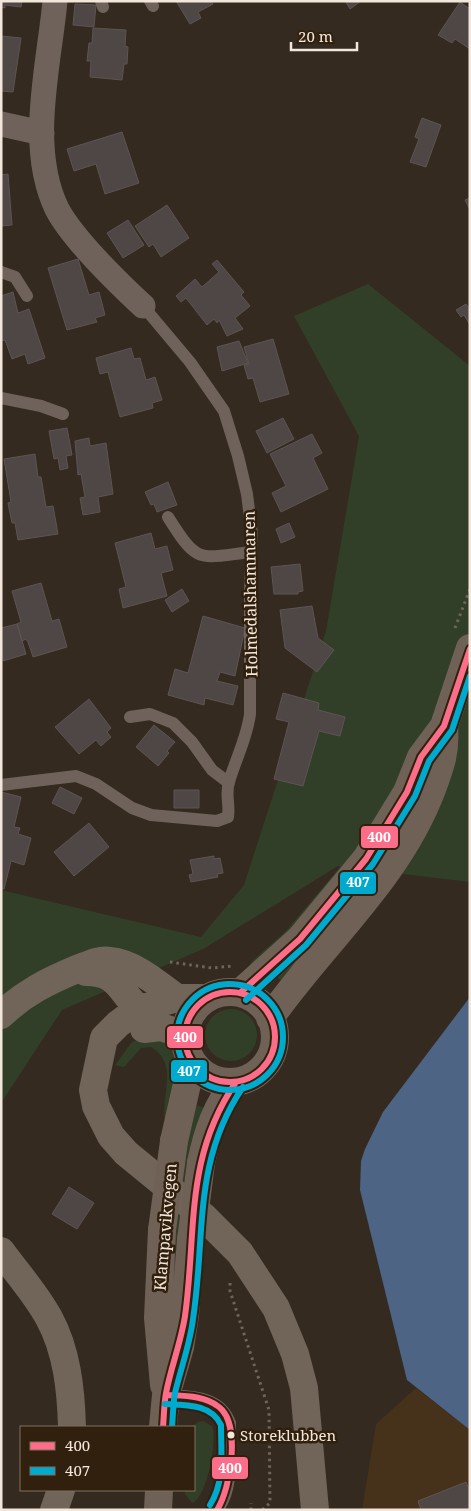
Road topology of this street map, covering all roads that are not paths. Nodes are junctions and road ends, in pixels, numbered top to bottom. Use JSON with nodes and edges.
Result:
{"nodes":[{"id":1,"x":55,"y":1,"type":"edge"},
{"id":2,"x":1,"y":124,"type":"edge"},
{"id":3,"x":42,"y":133,"type":"junction"},
{"id":4,"x":1,"y":272,"type":"edge"},
{"id":5,"x":27,"y":296,"type":"dead end"},
{"id":6,"x":143,"y":306,"type":"joint"},
{"id":7,"x":1,"y":398,"type":"edge"},
{"id":8,"x":63,"y":414,"type":"dead end"},
{"id":9,"x":168,"y":518,"type":"dead end"},
{"id":10,"x":251,"y":552,"type":"junction"},
{"id":11,"x":461,"y":641,"type":"edge"},
{"id":12,"x":130,"y":717,"type":"dead end"},
{"id":13,"x":444,"y":726,"type":"junction"},
{"id":14,"x":229,"y":783,"type":"junction"},
{"id":15,"x":1,"y":785,"type":"edge"},
{"id":16,"x":70,"y":972,"type":"junction"},
{"id":17,"x":240,"y":993,"type":"junction"},
{"id":18,"x":177,"y":998,"type":"junction"},
{"id":19,"x":207,"y":998,"type":"junction"},
{"id":20,"x":138,"y":1009,"type":"junction"},
{"id":21,"x":1,"y":1015,"type":"edge"},
{"id":22,"x":270,"y":1018,"type":"junction"},
{"id":23,"x":173,"y":1031,"type":"junction"},
{"id":24,"x":192,"y":1062,"type":"junction"},
{"id":25,"x":96,"y":1070,"type":"junction"},
{"id":26,"x":236,"y":1082,"type":"junction"},
{"id":27,"x":1,"y":1251,"type":"edge"},
{"id":28,"x":166,"y":1395,"type":"junction"},
{"id":29,"x":72,"y":1426,"type":"edge"},
{"id":30,"x":163,"y":1426,"type":"edge"},
{"id":31,"x":61,"y":1491,"type":"edge"},
{"id":32,"x":159,"y":1491,"type":"edge"},
{"id":33,"x":54,"y":1510,"type":"edge"},
{"id":34,"x":158,"y":1510,"type":"edge"},
{"id":35,"x":218,"y":1510,"type":"edge"},
{"id":36,"x":315,"y":1510,"type":"edge"}],
"edges":[{"from":1,"to":3,"type":"street","name":"Holmedalshammaren"},
{"from":2,"to":3,"type":"street"},
{"from":3,"to":6,"type":"street","name":"Holmedalshammaren"},
{"from":4,"to":5,"type":"lane"},
{"from":6,"to":10,"type":"lane","name":"Holmedalshammaren"},
{"from":7,"to":8,"type":"lane"},
{"from":9,"to":10,"type":"lane"},
{"from":10,"to":14,"type":"lane","name":"Holmedalshammaren"},
{"from":11,"to":13,"type":"main road"},
{"from":12,"to":14,"type":"lane"},
{"from":13,"to":17,"type":"main road"},
{"from":13,"to":22,"type":"main road"},
{"from":14,"to":15,"type":"lane","name":"Holmedalshammaren"},
{"from":16,"to":18,"type":"street"},
{"from":16,"to":20,"type":"street"},
{"from":16,"to":21,"type":"street"},
{"from":17,"to":19,"type":"main road"},
{"from":17,"to":22,"type":"main road"},
{"from":18,"to":19,"type":"street"},
{"from":18,"to":20,"type":"street"},
{"from":19,"to":23,"type":"main road"},
{"from":20,"to":23,"type":"street"},
{"from":20,"to":25,"type":"street"},
{"from":22,"to":26,"type":"main road"},
{"from":23,"to":24,"type":"main road"},
{"from":23,"to":25,"type":"street"},
{"from":24,"to":26,"type":"main road"},
{"from":24,"to":28,"type":"main road","name":"Klampavikvegen","bridge":true},
{"from":25,"to":36,"type":"street"},
{"from":26,"to":28,"type":"main road","name":"Klampavikvegen","bridge":true},
{"from":27,"to":29,"type":"street"},
{"from":28,"to":30,"type":"main road","name":"Klampavikvegen"},
{"from":28,"to":35,"type":"lane"},
{"from":31,"to":33,"type":"street"},
{"from":32,"to":34,"type":"main road"}]}
